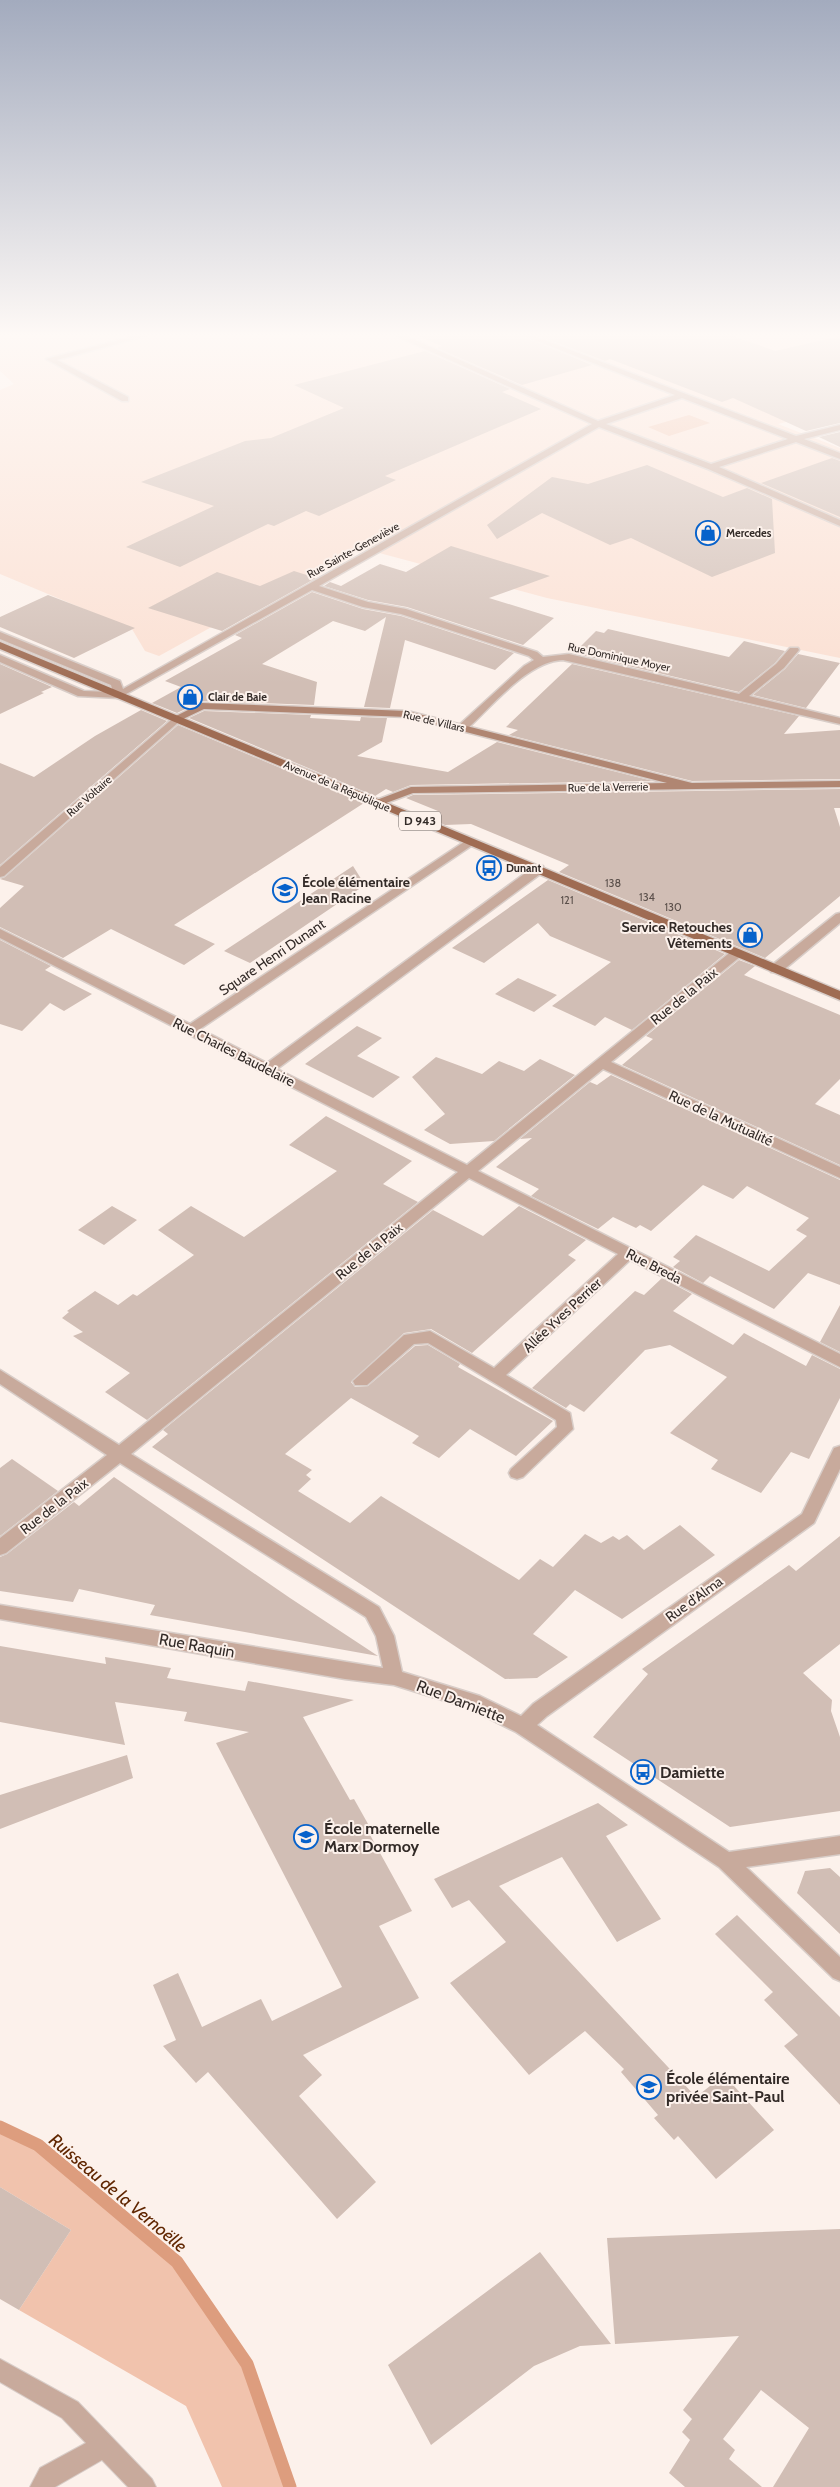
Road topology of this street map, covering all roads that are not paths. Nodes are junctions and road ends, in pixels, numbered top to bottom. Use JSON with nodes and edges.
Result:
{"nodes":[{"id":1,"x":548,"y":452,"type":"edge"},
{"id":2,"x":672,"y":452,"type":"edge"},
{"id":3,"x":756,"y":452,"type":"edge"},
{"id":4,"x":711,"y":467,"type":"junction"},
{"id":5,"x":840,"y":523,"type":"edge"},
{"id":6,"x":311,"y":586,"type":"junction"},
{"id":7,"x":0,"y":634,"type":"edge"},
{"id":8,"x":0,"y":645,"type":"edge"},
{"id":9,"x":794,"y":650,"type":"dead end"},
{"id":10,"x":0,"y":658,"type":"edge"},
{"id":11,"x":540,"y":660,"type":"junction"},
{"id":12,"x":119,"y":695,"type":"junction"},
{"id":13,"x":742,"y":698,"type":"junction"},
{"id":14,"x":177,"y":718,"type":"junction"},
{"id":15,"x":840,"y":720,"type":"edge"},
{"id":16,"x":462,"y":728,"type":"junction"},
{"id":17,"x":840,"y":784,"type":"edge"},
{"id":18,"x":688,"y":785,"type":"junction"},
{"id":19,"x":378,"y":803,"type":"junction"},
{"id":20,"x":470,"y":842,"type":"junction"},
{"id":21,"x":538,"y":869,"type":"junction"},
{"id":22,"x":0,"y":873,"type":"edge"},
{"id":23,"x":840,"y":917,"type":"edge"},
{"id":24,"x":0,"y":933,"type":"edge"},
{"id":25,"x":737,"y":953,"type":"junction"},
{"id":26,"x":776,"y":969,"type":"junction"},
{"id":27,"x":840,"y":996,"type":"edge"},
{"id":28,"x":190,"y":1030,"type":"junction"},
{"id":29,"x":602,"y":1063,"type":"junction"},
{"id":30,"x":268,"y":1069,"type":"junction"},
{"id":31,"x":468,"y":1171,"type":"junction"},
{"id":32,"x":840,"y":1173,"type":"edge"},
{"id":33,"x":628,"y":1253,"type":"junction"},
{"id":34,"x":840,"y":1361,"type":"edge"},
{"id":35,"x":0,"y":1376,"type":"edge"},
{"id":36,"x":496,"y":1376,"type":"junction"},
{"id":37,"x":361,"y":1382,"type":"dead end"},
{"id":38,"x":840,"y":1452,"type":"edge"},
{"id":39,"x":119,"y":1454,"type":"junction"},
{"id":40,"x":517,"y":1473,"type":"dead end"},
{"id":41,"x":0,"y":1548,"type":"edge"},
{"id":42,"x":0,"y":1612,"type":"edge"},
{"id":43,"x":394,"y":1677,"type":"junction"},
{"id":44,"x":523,"y":1726,"type":"junction"},
{"id":45,"x":840,"y":1845,"type":"edge"},
{"id":46,"x":726,"y":1862,"type":"junction"},
{"id":47,"x":840,"y":1971,"type":"edge"},
{"id":48,"x":0,"y":2370,"type":"edge"},
{"id":49,"x":104,"y":2446,"type":"junction"},
{"id":50,"x":42,"y":2487,"type":"edge"},
{"id":51,"x":144,"y":2487,"type":"edge"}],
"edges":[{"from":1,"to":6,"type":"street","name":"Rue Sainte-Geneviève"},
{"from":2,"to":4,"type":"street"},
{"from":3,"to":4,"type":"street"},
{"from":4,"to":5,"type":"street"},
{"from":6,"to":11,"type":"street"},
{"from":6,"to":12,"type":"street","name":"Rue Sainte-Geneviève"},
{"from":7,"to":12,"type":"street"},
{"from":8,"to":12,"type":"main road","name":"Avenue de la République","number":"D 943"},
{"from":9,"to":13,"type":"street"},
{"from":10,"to":12,"type":"street"},
{"from":11,"to":13,"type":"street","name":"Rue Dominique Moyer"},
{"from":11,"to":16,"type":"street"},
{"from":12,"to":14,"type":"main road","name":"Avenue de la République","number":"D 943"},
{"from":13,"to":15,"type":"street","name":"Rue Dominique Moyer"},
{"from":14,"to":16,"type":"main road","name":"Rue de Villars"},
{"from":14,"to":19,"type":"main road","name":"Avenue de la République","number":"D 943"},
{"from":14,"to":22,"type":"street","name":"Rue Voltaire"},
{"from":16,"to":18,"type":"main road","name":"Rue de Villars"},
{"from":17,"to":18,"type":"main road","name":"Rue de la Verrerie"},
{"from":18,"to":19,"type":"main road","name":"Rue de la Verrerie"},
{"from":19,"to":20,"type":"main road","name":"Avenue de la République","number":"D 943"},
{"from":20,"to":21,"type":"main road","name":"Avenue de la République","number":"D 943"},
{"from":20,"to":28,"type":"street","name":"Square Henri Dunant"},
{"from":21,"to":25,"type":"main road","name":"Avenue de la République","number":"D 943"},
{"from":21,"to":30,"type":"street"},
{"from":23,"to":26,"type":"street"},
{"from":24,"to":28,"type":"street","name":"Rue Charles Baudelaire"},
{"from":25,"to":26,"type":"main road","name":"Avenue de la République","number":"D 943"},
{"from":25,"to":29,"type":"street","name":"Rue de la Paix"},
{"from":26,"to":27,"type":"main road","name":"Avenue de la République","number":"D 943"},
{"from":28,"to":30,"type":"street","name":"Rue Charles Baudelaire"},
{"from":29,"to":31,"type":"street","name":"Rue de la Paix"},
{"from":29,"to":32,"type":"street","name":"Rue de la Mutualité"},
{"from":30,"to":31,"type":"street","name":"Rue Charles Baudelaire"},
{"from":31,"to":33,"type":"street","name":"Rue Breda"},
{"from":31,"to":39,"type":"street","name":"Rue de la Paix"},
{"from":33,"to":34,"type":"street","name":"Rue Breda"},
{"from":33,"to":36,"type":"street","name":"Allée Yves Perrier"},
{"from":35,"to":39,"type":"street"},
{"from":36,"to":37,"type":"street"},
{"from":36,"to":40,"type":"street"},
{"from":38,"to":44,"type":"street","name":"Rue d'Alma"},
{"from":39,"to":41,"type":"street","name":"Rue de la Paix"},
{"from":39,"to":43,"type":"street"},
{"from":42,"to":43,"type":"street","name":"Rue Raquin"},
{"from":43,"to":44,"type":"street","name":"Rue Damiette"},
{"from":44,"to":46,"type":"street","name":"Rue Damiette"},
{"from":45,"to":46,"type":"street"},
{"from":46,"to":47,"type":"street","name":"Rue Damiette"},
{"from":48,"to":49,"type":"lane"},
{"from":49,"to":50,"type":"lane"},
{"from":49,"to":51,"type":"lane"}]}
